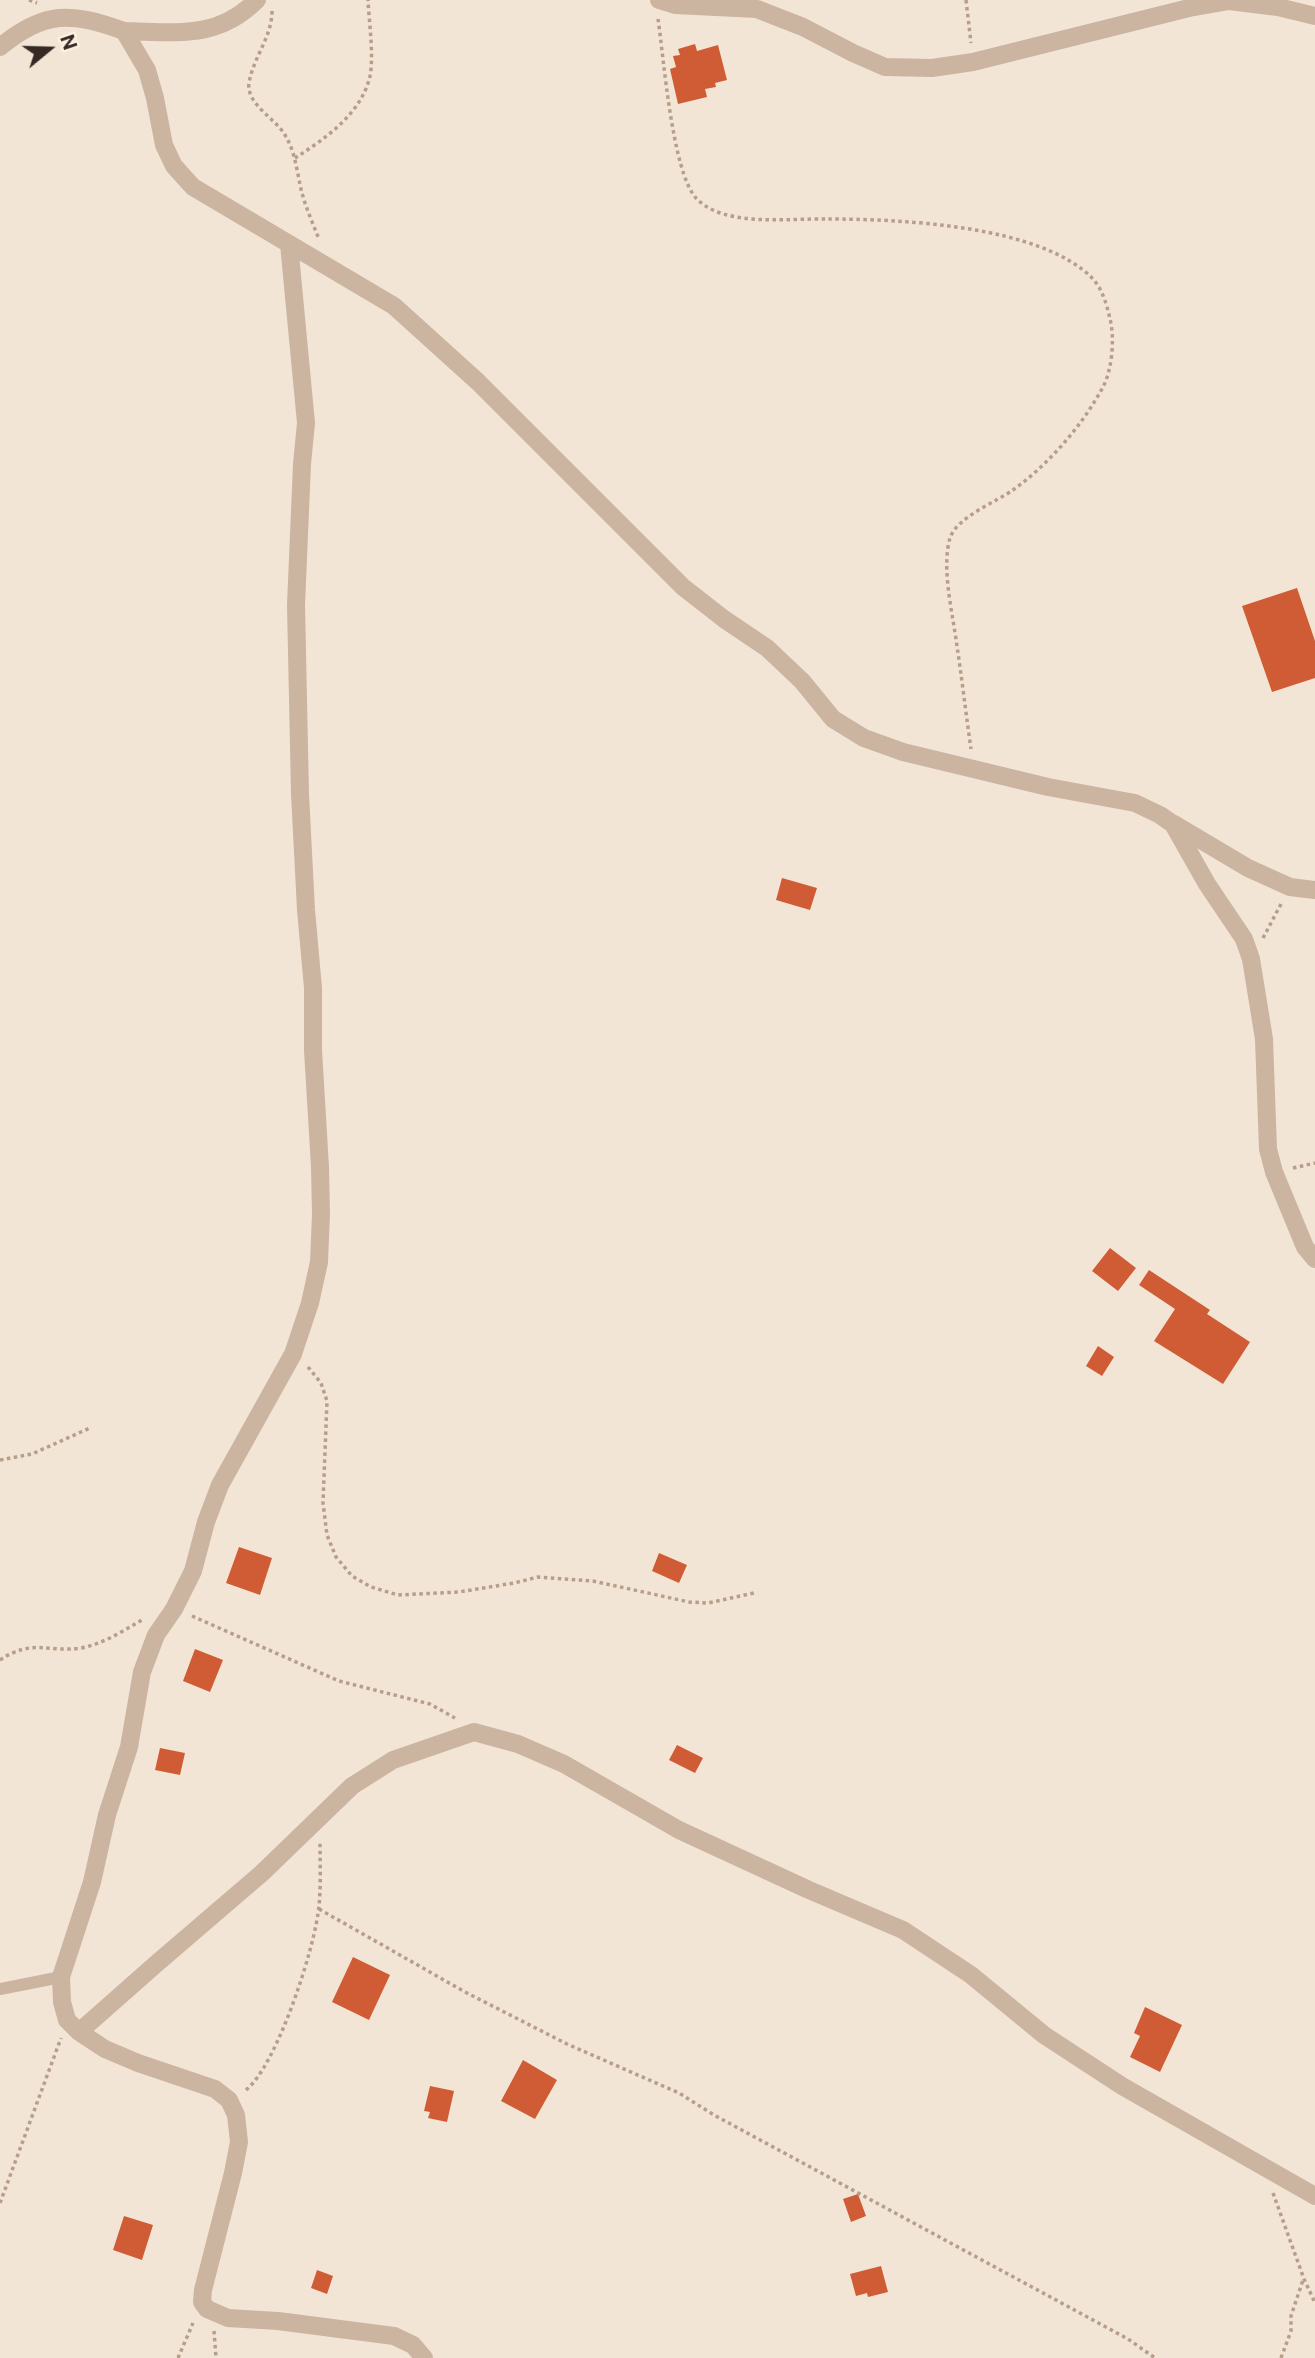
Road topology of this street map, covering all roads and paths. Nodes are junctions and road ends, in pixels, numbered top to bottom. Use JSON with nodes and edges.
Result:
{"nodes":[{"id":1,"x":368,"y":0,"type":"edge"},
{"id":2,"x":966,"y":0,"type":"edge"},
{"id":3,"x":265,"y":4,"type":"edge"},
{"id":4,"x":658,"y":7,"type":"edge"},
{"id":5,"x":1315,"y":16,"type":"edge"},
{"id":6,"x":124,"y":31,"type":"junction"},
{"id":7,"x":0,"y":47,"type":"edge"},
{"id":8,"x":972,"y":62,"type":"junction"},
{"id":9,"x":295,"y":158,"type":"junction"},
{"id":10,"x":289,"y":244,"type":"junction"},
{"id":11,"x":329,"y":267,"type":"junction"},
{"id":12,"x":974,"y":769,"type":"junction"},
{"id":13,"x":1173,"y":824,"type":"junction"},
{"id":14,"x":1290,"y":887,"type":"junction"},
{"id":15,"x":1315,"y":890,"type":"edge"},
{"id":16,"x":1251,"y":959,"type":"junction"},
{"id":17,"x":1315,"y":1259,"type":"edge"},
{"id":18,"x":293,"y":1354,"type":"junction"},
{"id":19,"x":90,"y":1429,"type":"dead end"},
{"id":20,"x":0,"y":1460,"type":"edge"},
{"id":21,"x":754,"y":1593,"type":"dead end"},
{"id":22,"x":174,"y":1609,"type":"junction"},
{"id":23,"x":0,"y":1660,"type":"edge"},
{"id":24,"x":474,"y":1732,"type":"junction"},
{"id":25,"x":320,"y":1818,"type":"junction"},
{"id":26,"x":319,"y":1909,"type":"junction"},
{"id":27,"x":61,"y":1977,"type":"junction"},
{"id":28,"x":0,"y":1989,"type":"edge"},
{"id":29,"x":73,"y":2026,"type":"junction"},
{"id":30,"x":229,"y":2100,"type":"junction"},
{"id":31,"x":1264,"y":2167,"type":"junction"},
{"id":32,"x":1315,"y":2196,"type":"edge"},
{"id":33,"x":0,"y":2203,"type":"edge"},
{"id":34,"x":1304,"y":2279,"type":"junction"},
{"id":35,"x":202,"y":2302,"type":"junction"},
{"id":36,"x":1315,"y":2303,"type":"edge"},
{"id":37,"x":178,"y":2358,"type":"edge"},
{"id":38,"x":424,"y":2358,"type":"edge"},
{"id":39,"x":1155,"y":2358,"type":"edge"},
{"id":40,"x":1281,"y":2358,"type":"edge"}],
"edges":[{"from":1,"to":9,"type":"path"},
{"from":2,"to":8,"type":"path"},
{"from":3,"to":6,"type":"street"},
{"from":3,"to":9,"type":"path"},
{"from":4,"to":8,"type":"street"},
{"from":4,"to":12,"type":"path"},
{"from":5,"to":8,"type":"street"},
{"from":6,"to":7,"type":"street"},
{"from":6,"to":10,"type":"street"},
{"from":9,"to":11,"type":"path"},
{"from":10,"to":11,"type":"street"},
{"from":10,"to":18,"type":"street"},
{"from":11,"to":12,"type":"street"},
{"from":12,"to":13,"type":"street"},
{"from":13,"to":14,"type":"street"},
{"from":13,"to":16,"type":"street"},
{"from":14,"to":15,"type":"street"},
{"from":14,"to":16,"type":"path"},
{"from":16,"to":17,"type":"street"},
{"from":18,"to":21,"type":"path"},
{"from":18,"to":22,"type":"street"},
{"from":19,"to":20,"type":"path"},
{"from":22,"to":23,"type":"path"},
{"from":22,"to":24,"type":"path"},
{"from":22,"to":27,"type":"street"},
{"from":24,"to":25,"type":"street"},
{"from":24,"to":31,"type":"street"},
{"from":25,"to":26,"type":"path"},
{"from":25,"to":29,"type":"street"},
{"from":26,"to":30,"type":"path"},
{"from":26,"to":39,"type":"path"},
{"from":27,"to":28,"type":"lane"},
{"from":27,"to":29,"type":"street"},
{"from":29,"to":30,"type":"street"},
{"from":29,"to":33,"type":"path"},
{"from":30,"to":35,"type":"street"},
{"from":31,"to":32,"type":"street"},
{"from":31,"to":34,"type":"path"},
{"from":34,"to":36,"type":"path"},
{"from":34,"to":40,"type":"path"},
{"from":35,"to":37,"type":"path"},
{"from":35,"to":38,"type":"street"}]}
